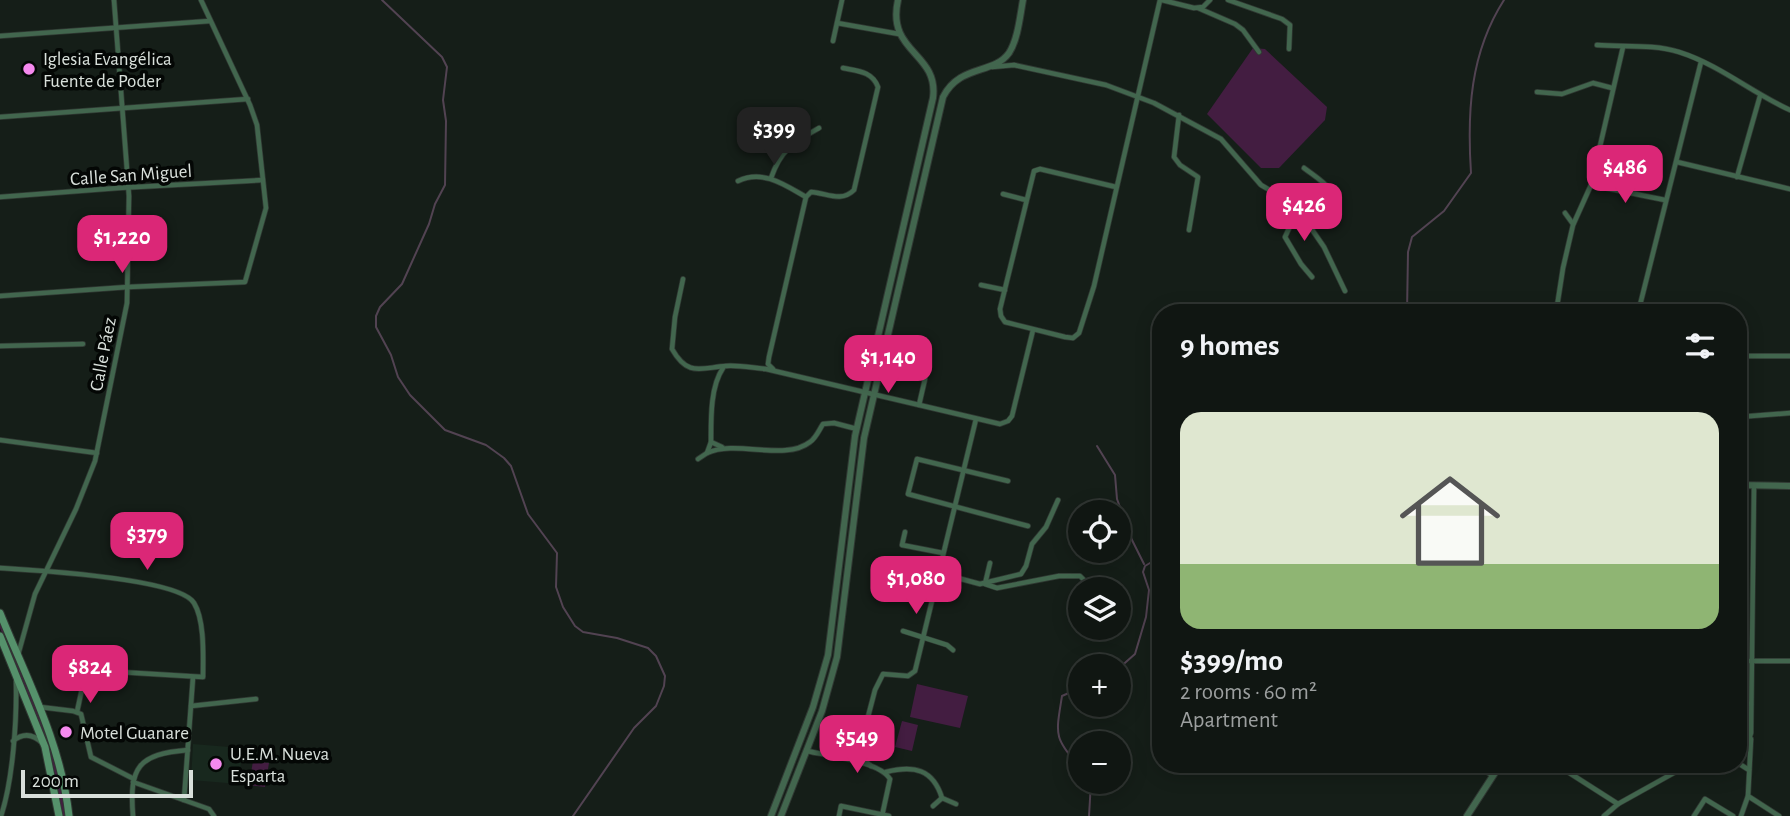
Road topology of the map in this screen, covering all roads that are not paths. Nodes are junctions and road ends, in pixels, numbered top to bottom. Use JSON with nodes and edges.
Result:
{"nodes":[{"id":1,"x":114,"y":0,"type":"edge"},
{"id":2,"x":201,"y":0,"type":"edge"},
{"id":3,"x":842,"y":0,"type":"edge"},
{"id":4,"x":898,"y":0,"type":"edge"},
{"id":5,"x":1023,"y":0,"type":"edge"},
{"id":6,"x":1161,"y":0,"type":"edge"},
{"id":7,"x":1210,"y":0,"type":"edge"},
{"id":8,"x":1228,"y":0,"type":"edge"},
{"id":9,"x":1198,"y":8,"type":"junction"},
{"id":10,"x":210,"y":20,"type":"junction"},
{"id":11,"x":837,"y":23,"type":"junction"},
{"id":12,"x":116,"y":27,"type":"junction"},
{"id":13,"x":899,"y":34,"type":"junction"},
{"id":14,"x":0,"y":36,"type":"edge"},
{"id":15,"x":833,"y":41,"type":"dead end"},
{"id":16,"x":1597,"y":46,"type":"dead end"},
{"id":17,"x":1623,"y":47,"type":"junction"},
{"id":18,"x":1289,"y":49,"type":"dead end"},
{"id":19,"x":1259,"y":52,"type":"dead end"},
{"id":20,"x":1701,"y":62,"type":"junction"},
{"id":21,"x":984,"y":67,"type":"junction"},
{"id":22,"x":843,"y":68,"type":"dead end"},
{"id":23,"x":1612,"y":88,"type":"junction"},
{"id":24,"x":1538,"y":92,"type":"dead end"},
{"id":25,"x":1760,"y":96,"type":"junction"},
{"id":26,"x":1137,"y":97,"type":"junction"},
{"id":27,"x":248,"y":99,"type":"junction"},
{"id":28,"x":122,"y":108,"type":"junction"},
{"id":29,"x":1790,"y":110,"type":"edge"},
{"id":30,"x":1179,"y":115,"type":"junction"},
{"id":31,"x":0,"y":117,"type":"edge"},
{"id":32,"x":819,"y":128,"type":"dead end"},
{"id":33,"x":1677,"y":162,"type":"junction"},
{"id":34,"x":1304,"y":168,"type":"dead end"},
{"id":35,"x":1737,"y":177,"type":"junction"},
{"id":36,"x":771,"y":179,"type":"junction"},
{"id":37,"x":263,"y":180,"type":"junction"},
{"id":38,"x":738,"y":181,"type":"dead end"},
{"id":39,"x":1591,"y":185,"type":"junction"},
{"id":40,"x":128,"y":187,"type":"junction"},
{"id":41,"x":1116,"y":187,"type":"junction"},
{"id":42,"x":1790,"y":189,"type":"edge"},
{"id":43,"x":1003,"y":194,"type":"dead end"},
{"id":44,"x":0,"y":197,"type":"edge"},
{"id":45,"x":806,"y":197,"type":"junction"},
{"id":46,"x":1026,"y":200,"type":"junction"},
{"id":47,"x":1665,"y":201,"type":"junction"},
{"id":48,"x":1298,"y":209,"type":"junction"},
{"id":49,"x":1565,"y":214,"type":"dead end"},
{"id":50,"x":1306,"y":222,"type":"junction"},
{"id":51,"x":1573,"y":225,"type":"junction"},
{"id":52,"x":1189,"y":230,"type":"dead end"},
{"id":53,"x":1312,"y":277,"type":"dead end"},
{"id":54,"x":683,"y":279,"type":"dead end"},
{"id":55,"x":981,"y":285,"type":"dead end"},
{"id":56,"x":128,"y":287,"type":"junction"},
{"id":57,"x":1004,"y":290,"type":"junction"},
{"id":58,"x":1345,"y":291,"type":"dead end"},
{"id":59,"x":0,"y":296,"type":"edge"},
{"id":60,"x":1557,"y":304,"type":"edge"},
{"id":61,"x":1640,"y":304,"type":"edge"},
{"id":62,"x":1032,"y":330,"type":"junction"},
{"id":63,"x":83,"y":344,"type":"dead end"},
{"id":64,"x":0,"y":346,"type":"edge"},
{"id":65,"x":1747,"y":356,"type":"edge"},
{"id":66,"x":1790,"y":356,"type":"edge"},
{"id":67,"x":727,"y":366,"type":"junction"},
{"id":68,"x":780,"y":373,"type":"junction"},
{"id":69,"x":925,"y":379,"type":"dead end"},
{"id":70,"x":865,"y":393,"type":"junction"},
{"id":71,"x":874,"y":395,"type":"junction"},
{"id":72,"x":919,"y":405,"type":"junction"},
{"id":73,"x":1790,"y":413,"type":"edge"},
{"id":74,"x":1747,"y":416,"type":"edge"},
{"id":75,"x":975,"y":419,"type":"junction"},
{"id":76,"x":857,"y":429,"type":"junction"},
{"id":77,"x":0,"y":440,"type":"edge"},
{"id":78,"x":711,"y":442,"type":"junction"},
{"id":79,"x":723,"y":447,"type":"junction"},
{"id":80,"x":97,"y":453,"type":"junction"},
{"id":81,"x":707,"y":453,"type":"junction"},
{"id":82,"x":698,"y":459,"type":"dead end"},
{"id":83,"x":963,"y":469,"type":"junction"},
{"id":84,"x":1008,"y":481,"type":"dead end"},
{"id":85,"x":1747,"y":485,"type":"edge"},
{"id":86,"x":1754,"y":485,"type":"junction"},
{"id":87,"x":1790,"y":486,"type":"edge"},
{"id":88,"x":1058,"y":500,"type":"dead end"},
{"id":89,"x":955,"y":505,"type":"junction"},
{"id":90,"x":1028,"y":526,"type":"dead end"},
{"id":91,"x":905,"y":532,"type":"dead end"},
{"id":92,"x":943,"y":553,"type":"junction"},
{"id":93,"x":990,"y":563,"type":"dead end"},
{"id":94,"x":0,"y":569,"type":"edge"},
{"id":95,"x":46,"y":570,"type":"junction"},
{"id":96,"x":939,"y":573,"type":"junction"},
{"id":97,"x":1081,"y":577,"type":"edge"},
{"id":98,"x":985,"y":584,"type":"junction"},
{"id":99,"x":0,"y":613,"type":"edge"},
{"id":100,"x":903,"y":631,"type":"dead end"},
{"id":101,"x":0,"y":636,"type":"edge"},
{"id":102,"x":924,"y":637,"type":"junction"},
{"id":103,"x":953,"y":650,"type":"dead end"},
{"id":104,"x":18,"y":656,"type":"junction"},
{"id":105,"x":1747,"y":661,"type":"edge"},
{"id":106,"x":1751,"y":661,"type":"junction"},
{"id":107,"x":1790,"y":661,"type":"edge"},
{"id":108,"x":15,"y":673,"type":"junction"},
{"id":109,"x":193,"y":677,"type":"junction"},
{"id":110,"x":256,"y":699,"type":"dead end"},
{"id":111,"x":1747,"y":704,"type":"edge"},
{"id":112,"x":1751,"y":704,"type":"junction"},
{"id":113,"x":191,"y":706,"type":"junction"},
{"id":114,"x":40,"y":707,"type":"junction"},
{"id":115,"x":77,"y":712,"type":"junction"},
{"id":116,"x":1751,"y":733,"type":"junction"},
{"id":117,"x":13,"y":742,"type":"junction"},
{"id":118,"x":1747,"y":745,"type":"edge"},
{"id":119,"x":46,"y":747,"type":"junction"},
{"id":120,"x":188,"y":750,"type":"junction"},
{"id":121,"x":807,"y":751,"type":"junction"},
{"id":122,"x":858,"y":755,"type":"junction"},
{"id":123,"x":851,"y":761,"type":"junction"},
{"id":124,"x":871,"y":766,"type":"junction"},
{"id":125,"x":1749,"y":771,"type":"joint"},
{"id":126,"x":886,"y":772,"type":"junction"},
{"id":127,"x":1489,"y":773,"type":"edge"},
{"id":128,"x":1495,"y":773,"type":"edge"},
{"id":129,"x":1570,"y":773,"type":"edge"},
{"id":130,"x":1674,"y":773,"type":"edge"},
{"id":131,"x":1493,"y":776,"type":"junction"},
{"id":132,"x":134,"y":781,"type":"junction"},
{"id":133,"x":1748,"y":796,"type":"junction"},
{"id":134,"x":942,"y":797,"type":"junction"},
{"id":135,"x":184,"y":800,"type":"junction"},
{"id":136,"x":956,"y":804,"type":"dead end"},
{"id":137,"x":1618,"y":804,"type":"junction"},
{"id":138,"x":933,"y":806,"type":"dead end"},
{"id":139,"x":1,"y":813,"type":"edge"},
{"id":140,"x":59,"y":816,"type":"edge"},
{"id":141,"x":69,"y":816,"type":"edge"},
{"id":142,"x":133,"y":816,"type":"edge"},
{"id":143,"x":214,"y":816,"type":"edge"},
{"id":144,"x":771,"y":816,"type":"edge"},
{"id":145,"x":781,"y":816,"type":"edge"},
{"id":146,"x":839,"y":816,"type":"edge"},
{"id":147,"x":885,"y":816,"type":"edge"},
{"id":148,"x":1467,"y":816,"type":"edge"},
{"id":149,"x":1604,"y":816,"type":"edge"},
{"id":150,"x":1694,"y":816,"type":"edge"},
{"id":151,"x":1733,"y":816,"type":"edge"},
{"id":152,"x":1741,"y":816,"type":"edge"},
{"id":153,"x":1779,"y":816,"type":"edge"}],
"edges":[{"from":1,"to":12,"type":"street","name":"Calle Páez"},
{"from":2,"to":10,"type":"street"},
{"from":3,"to":11,"type":"street"},
{"from":4,"to":13,"type":"street"},
{"from":5,"to":21,"type":"street"},
{"from":6,"to":9,"type":"street"},
{"from":6,"to":26,"type":"street"},
{"from":7,"to":9,"type":"street"},
{"from":8,"to":18,"type":"street"},
{"from":9,"to":19,"type":"street"},
{"from":10,"to":12,"type":"street"},
{"from":10,"to":27,"type":"street"},
{"from":11,"to":13,"type":"street"},
{"from":11,"to":15,"type":"street"},
{"from":12,"to":14,"type":"street"},
{"from":12,"to":28,"type":"street","name":"Calle Páez"},
{"from":13,"to":70,"type":"street"},
{"from":16,"to":17,"type":"street"},
{"from":17,"to":20,"type":"street"},
{"from":17,"to":23,"type":"street"},
{"from":20,"to":25,"type":"street"},
{"from":20,"to":33,"type":"street"},
{"from":21,"to":26,"type":"street"},
{"from":21,"to":71,"type":"street"},
{"from":22,"to":45,"type":"street"},
{"from":23,"to":24,"type":"street"},
{"from":23,"to":39,"type":"street"},
{"from":25,"to":29,"type":"street"},
{"from":25,"to":35,"type":"street"},
{"from":26,"to":30,"type":"street"},
{"from":26,"to":41,"type":"street"},
{"from":27,"to":28,"type":"street"},
{"from":27,"to":37,"type":"street"},
{"from":28,"to":31,"type":"street"},
{"from":28,"to":40,"type":"street","name":"Calle Páez"},
{"from":30,"to":48,"type":"street"},
{"from":30,"to":52,"type":"street"},
{"from":32,"to":36,"type":"street"},
{"from":33,"to":35,"type":"street"},
{"from":33,"to":47,"type":"street"},
{"from":34,"to":50,"type":"street"},
{"from":35,"to":42,"type":"street"},
{"from":36,"to":38,"type":"street"},
{"from":36,"to":45,"type":"street"},
{"from":37,"to":40,"type":"street","name":"Calle San Miguel"},
{"from":37,"to":56,"type":"street"},
{"from":39,"to":47,"type":"street"},
{"from":39,"to":51,"type":"street"},
{"from":40,"to":44,"type":"street","name":"Calle San Miguel"},
{"from":40,"to":56,"type":"street","name":"Calle Páez"},
{"from":41,"to":46,"type":"street"},
{"from":41,"to":62,"type":"street"},
{"from":43,"to":46,"type":"street"},
{"from":45,"to":68,"type":"street"},
{"from":46,"to":57,"type":"street"},
{"from":47,"to":61,"type":"street"},
{"from":48,"to":50,"type":"street"},
{"from":48,"to":53,"type":"street"},
{"from":49,"to":51,"type":"street"},
{"from":50,"to":58,"type":"street"},
{"from":51,"to":60,"type":"street"},
{"from":54,"to":67,"type":"street"},
{"from":55,"to":57,"type":"street"},
{"from":56,"to":59,"type":"street"},
{"from":56,"to":80,"type":"street","name":"Calle Páez"},
{"from":57,"to":62,"type":"street"},
{"from":62,"to":75,"type":"street"},
{"from":63,"to":64,"type":"street"},
{"from":65,"to":66,"type":"street"},
{"from":67,"to":68,"type":"street"},
{"from":67,"to":78,"type":"street"},
{"from":68,"to":70,"type":"street"},
{"from":69,"to":72,"type":"street"},
{"from":70,"to":71,"type":"street"},
{"from":70,"to":76,"type":"street"},
{"from":71,"to":72,"type":"street"},
{"from":71,"to":121,"type":"street"},
{"from":72,"to":75,"type":"street"},
{"from":73,"to":74,"type":"street"},
{"from":75,"to":83,"type":"street"},
{"from":76,"to":79,"type":"street"},
{"from":76,"to":144,"type":"street"},
{"from":77,"to":80,"type":"street"},
{"from":78,"to":79,"type":"street"},
{"from":78,"to":81,"type":"street"},
{"from":79,"to":81,"type":"street"},
{"from":80,"to":95,"type":"street","name":"Calle Páez"},
{"from":81,"to":82,"type":"street"},
{"from":83,"to":84,"type":"street"},
{"from":83,"to":89,"type":"street"},
{"from":83,"to":89,"type":"street"},
{"from":85,"to":86,"type":"street"},
{"from":86,"to":87,"type":"street"},
{"from":86,"to":106,"type":"street"},
{"from":88,"to":98,"type":"street"},
{"from":89,"to":90,"type":"street"},
{"from":89,"to":92,"type":"street"},
{"from":91,"to":92,"type":"street"},
{"from":92,"to":96,"type":"street"},
{"from":93,"to":98,"type":"street"},
{"from":94,"to":95,"type":"street"},
{"from":95,"to":104,"type":"street","name":"Calle Páez"},
{"from":95,"to":109,"type":"street"},
{"from":96,"to":98,"type":"street"},
{"from":96,"to":102,"type":"street"},
{"from":97,"to":98,"type":"street"},
{"from":99,"to":104,"type":"main road"},
{"from":100,"to":102,"type":"street"},
{"from":101,"to":108,"type":"main road"},
{"from":102,"to":103,"type":"street"},
{"from":102,"to":122,"type":"street"},
{"from":104,"to":114,"type":"main road"},
{"from":105,"to":106,"type":"street"},
{"from":106,"to":107,"type":"street"},
{"from":106,"to":112,"type":"street"},
{"from":108,"to":117,"type":"street"},
{"from":108,"to":119,"type":"main road"},
{"from":109,"to":113,"type":"street"},
{"from":109,"to":115,"type":"street"},
{"from":110,"to":113,"type":"street"},
{"from":111,"to":112,"type":"street"},
{"from":112,"to":116,"type":"street"},
{"from":113,"to":120,"type":"street"},
{"from":114,"to":115,"type":"street"},
{"from":114,"to":141,"type":"main road"},
{"from":115,"to":132,"type":"street"},
{"from":116,"to":118,"type":"street"},
{"from":116,"to":125,"type":"street"},
{"from":117,"to":119,"type":"street"},
{"from":117,"to":139,"type":"street"},
{"from":119,"to":140,"type":"main road"},
{"from":120,"to":132,"type":"street"},
{"from":120,"to":135,"type":"street"},
{"from":121,"to":123,"type":"street"},
{"from":121,"to":145,"type":"street"},
{"from":122,"to":123,"type":"street"},
{"from":122,"to":124,"type":"street"},
{"from":123,"to":124,"type":"street"},
{"from":124,"to":126,"type":"street"},
{"from":125,"to":133,"type":"street"},
{"from":126,"to":134,"type":"street"},
{"from":126,"to":147,"type":"street"},
{"from":127,"to":131,"type":"street"},
{"from":128,"to":131,"type":"street"},
{"from":129,"to":137,"type":"street"},
{"from":130,"to":137,"type":"street"},
{"from":131,"to":148,"type":"street"},
{"from":132,"to":135,"type":"street"},
{"from":132,"to":142,"type":"street"},
{"from":133,"to":152,"type":"street"},
{"from":133,"to":153,"type":"street"},
{"from":134,"to":136,"type":"street"},
{"from":134,"to":138,"type":"street"},
{"from":135,"to":143,"type":"street"},
{"from":137,"to":149,"type":"street"},
{"from":146,"to":147,"type":"street"},
{"from":150,"to":151,"type":"street"}]}
